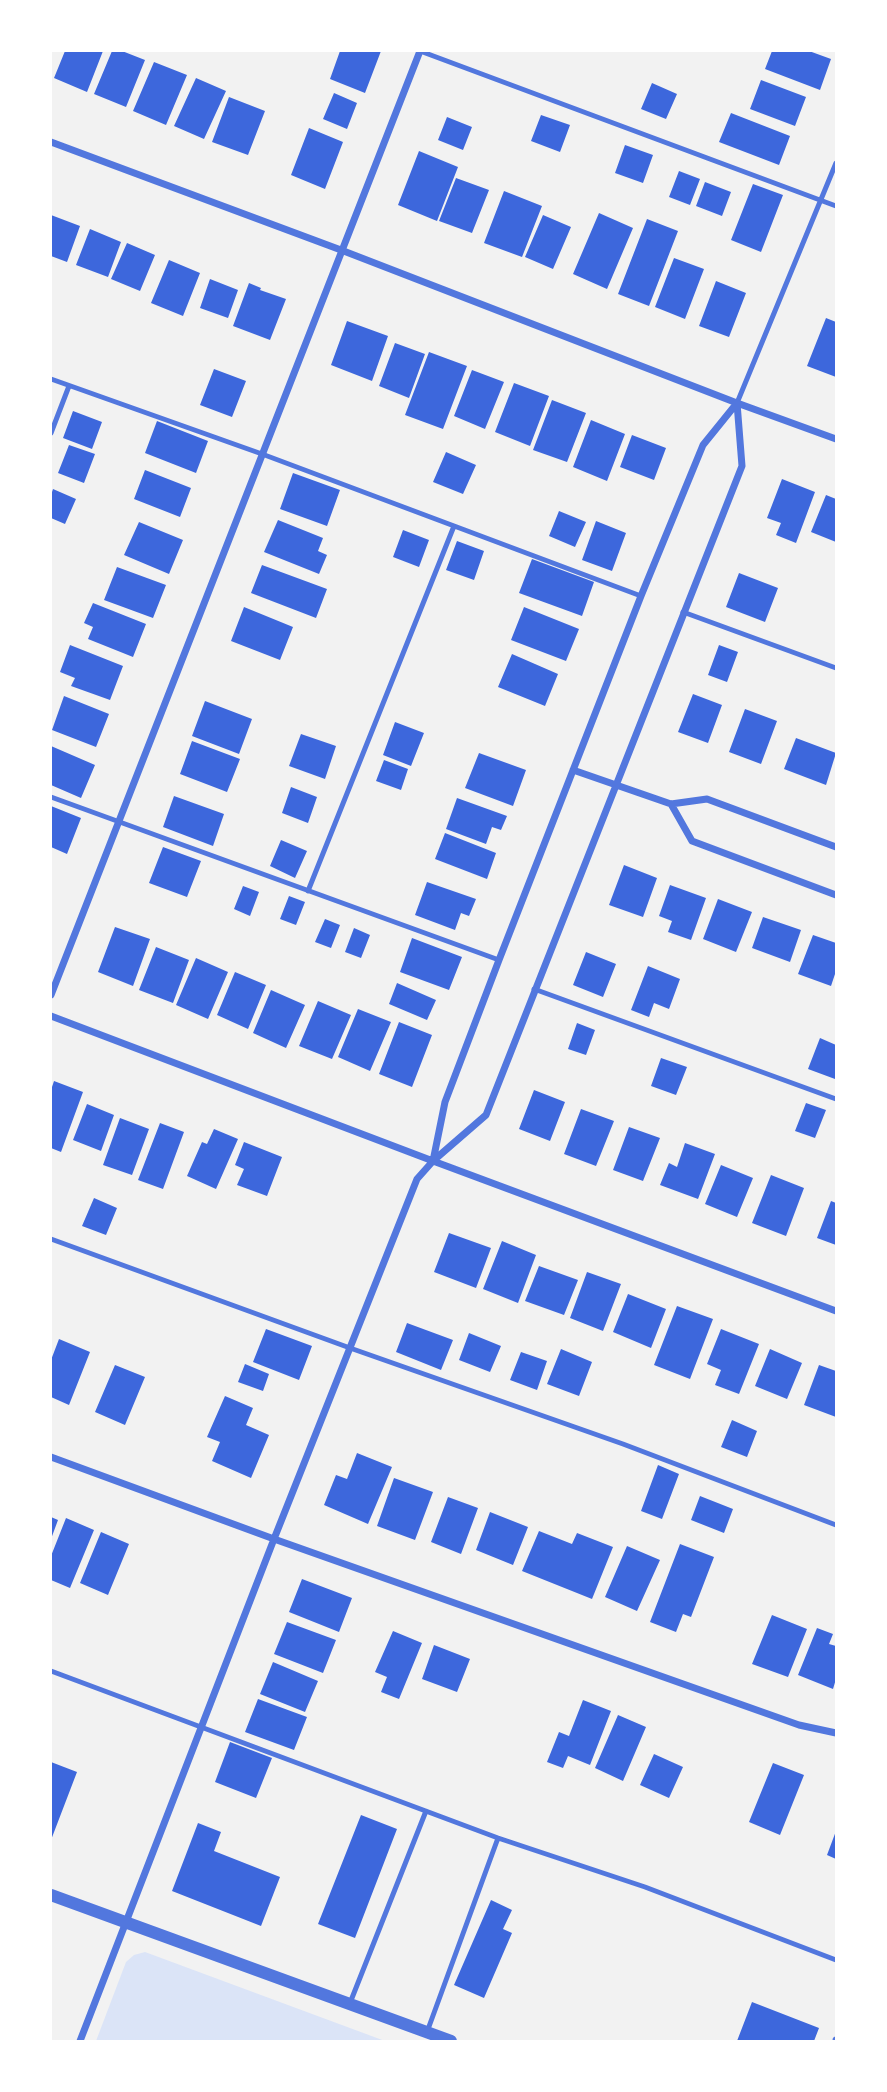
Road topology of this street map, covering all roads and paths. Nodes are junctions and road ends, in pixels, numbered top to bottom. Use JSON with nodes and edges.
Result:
{"nodes":[{"id":1,"x":420,"y":51,"type":"edge"},
{"id":2,"x":51,"y":142,"type":"edge"},
{"id":3,"x":836,"y":163,"type":"edge"},
{"id":4,"x":821,"y":200,"type":"junction"},
{"id":5,"x":836,"y":206,"type":"edge"},
{"id":6,"x":341,"y":250,"type":"junction"},
{"id":7,"x":51,"y":379,"type":"edge"},
{"id":8,"x":69,"y":386,"type":"junction"},
{"id":9,"x":737,"y":403,"type":"junction"},
{"id":10,"x":51,"y":433,"type":"edge"},
{"id":11,"x":836,"y":439,"type":"edge"},
{"id":12,"x":262,"y":454,"type":"junction"},
{"id":13,"x":454,"y":526,"type":"junction"},
{"id":14,"x":641,"y":596,"type":"junction"},
{"id":15,"x":683,"y":612,"type":"junction"},
{"id":16,"x":836,"y":668,"type":"edge"},
{"id":17,"x":573,"y":770,"type":"junction"},
{"id":18,"x":616,"y":786,"type":"junction"},
{"id":19,"x":51,"y":797,"type":"edge"},
{"id":20,"x":671,"y":804,"type":"junction"},
{"id":21,"x":118,"y":822,"type":"junction"},
{"id":22,"x":836,"y":847,"type":"edge"},
{"id":23,"x":308,"y":891,"type":"junction"},
{"id":24,"x":836,"y":895,"type":"edge"},
{"id":25,"x":499,"y":960,"type":"junction"},
{"id":26,"x":534,"y":989,"type":"junction"},
{"id":27,"x":51,"y":995,"type":"edge"},
{"id":28,"x":51,"y":1016,"type":"edge"},
{"id":29,"x":836,"y":1099,"type":"edge"},
{"id":30,"x":433,"y":1161,"type":"junction"},
{"id":31,"x":51,"y":1239,"type":"edge"},
{"id":32,"x":836,"y":1311,"type":"edge"},
{"id":33,"x":351,"y":1348,"type":"junction"},
{"id":34,"x":51,"y":1457,"type":"edge"},
{"id":35,"x":836,"y":1525,"type":"edge"},
{"id":36,"x":274,"y":1539,"type":"junction"},
{"id":37,"x":51,"y":1671,"type":"edge"},
{"id":38,"x":201,"y":1726,"type":"junction"},
{"id":39,"x":836,"y":1733,"type":"edge"},
{"id":40,"x":426,"y":1811,"type":"junction"},
{"id":41,"x":498,"y":1838,"type":"junction"},
{"id":42,"x":51,"y":1895,"type":"edge"},
{"id":43,"x":126,"y":1922,"type":"junction"},
{"id":44,"x":836,"y":1960,"type":"edge"},
{"id":45,"x":350,"y":2003,"type":"junction"},
{"id":46,"x":427,"y":2032,"type":"junction"},
{"id":47,"x":80,"y":2041,"type":"edge"},
{"id":48,"x":451,"y":2041,"type":"edge"}],
"edges":[{"from":1,"to":4,"type":"lane"},
{"from":1,"to":6,"type":"street"},
{"from":2,"to":6,"type":"street"},
{"from":3,"to":4,"type":"lane"},
{"from":4,"to":5,"type":"lane"},
{"from":4,"to":9,"type":"lane"},
{"from":6,"to":9,"type":"street"},
{"from":6,"to":12,"type":"street"},
{"from":7,"to":8,"type":"lane"},
{"from":8,"to":10,"type":"lane"},
{"from":8,"to":12,"type":"lane"},
{"from":9,"to":11,"type":"street"},
{"from":9,"to":14,"type":"street"},
{"from":9,"to":15,"type":"street"},
{"from":12,"to":13,"type":"lane"},
{"from":12,"to":21,"type":"street"},
{"from":13,"to":14,"type":"lane"},
{"from":13,"to":23,"type":"lane"},
{"from":14,"to":17,"type":"street"},
{"from":15,"to":16,"type":"lane"},
{"from":15,"to":18,"type":"street"},
{"from":17,"to":18,"type":"street"},
{"from":17,"to":25,"type":"street"},
{"from":18,"to":20,"type":"street"},
{"from":18,"to":26,"type":"street"},
{"from":19,"to":21,"type":"lane"},
{"from":20,"to":22,"type":"street"},
{"from":20,"to":24,"type":"street"},
{"from":21,"to":23,"type":"lane"},
{"from":21,"to":27,"type":"street"},
{"from":23,"to":25,"type":"lane"},
{"from":25,"to":30,"type":"street"},
{"from":26,"to":29,"type":"lane"},
{"from":26,"to":30,"type":"street"},
{"from":28,"to":30,"type":"street"},
{"from":30,"to":32,"type":"street"},
{"from":30,"to":33,"type":"street"},
{"from":31,"to":33,"type":"lane"},
{"from":33,"to":35,"type":"lane"},
{"from":33,"to":36,"type":"street"},
{"from":34,"to":36,"type":"street"},
{"from":36,"to":38,"type":"street"},
{"from":36,"to":39,"type":"street"},
{"from":37,"to":38,"type":"lane"},
{"from":38,"to":40,"type":"lane"},
{"from":38,"to":43,"type":"street"},
{"from":40,"to":41,"type":"lane"},
{"from":40,"to":45,"type":"lane"},
{"from":41,"to":44,"type":"lane"},
{"from":41,"to":46,"type":"lane"},
{"from":42,"to":43,"type":"street"},
{"from":43,"to":45,"type":"street"},
{"from":43,"to":47,"type":"street"},
{"from":45,"to":46,"type":"street"},
{"from":46,"to":48,"type":"street"}]}
